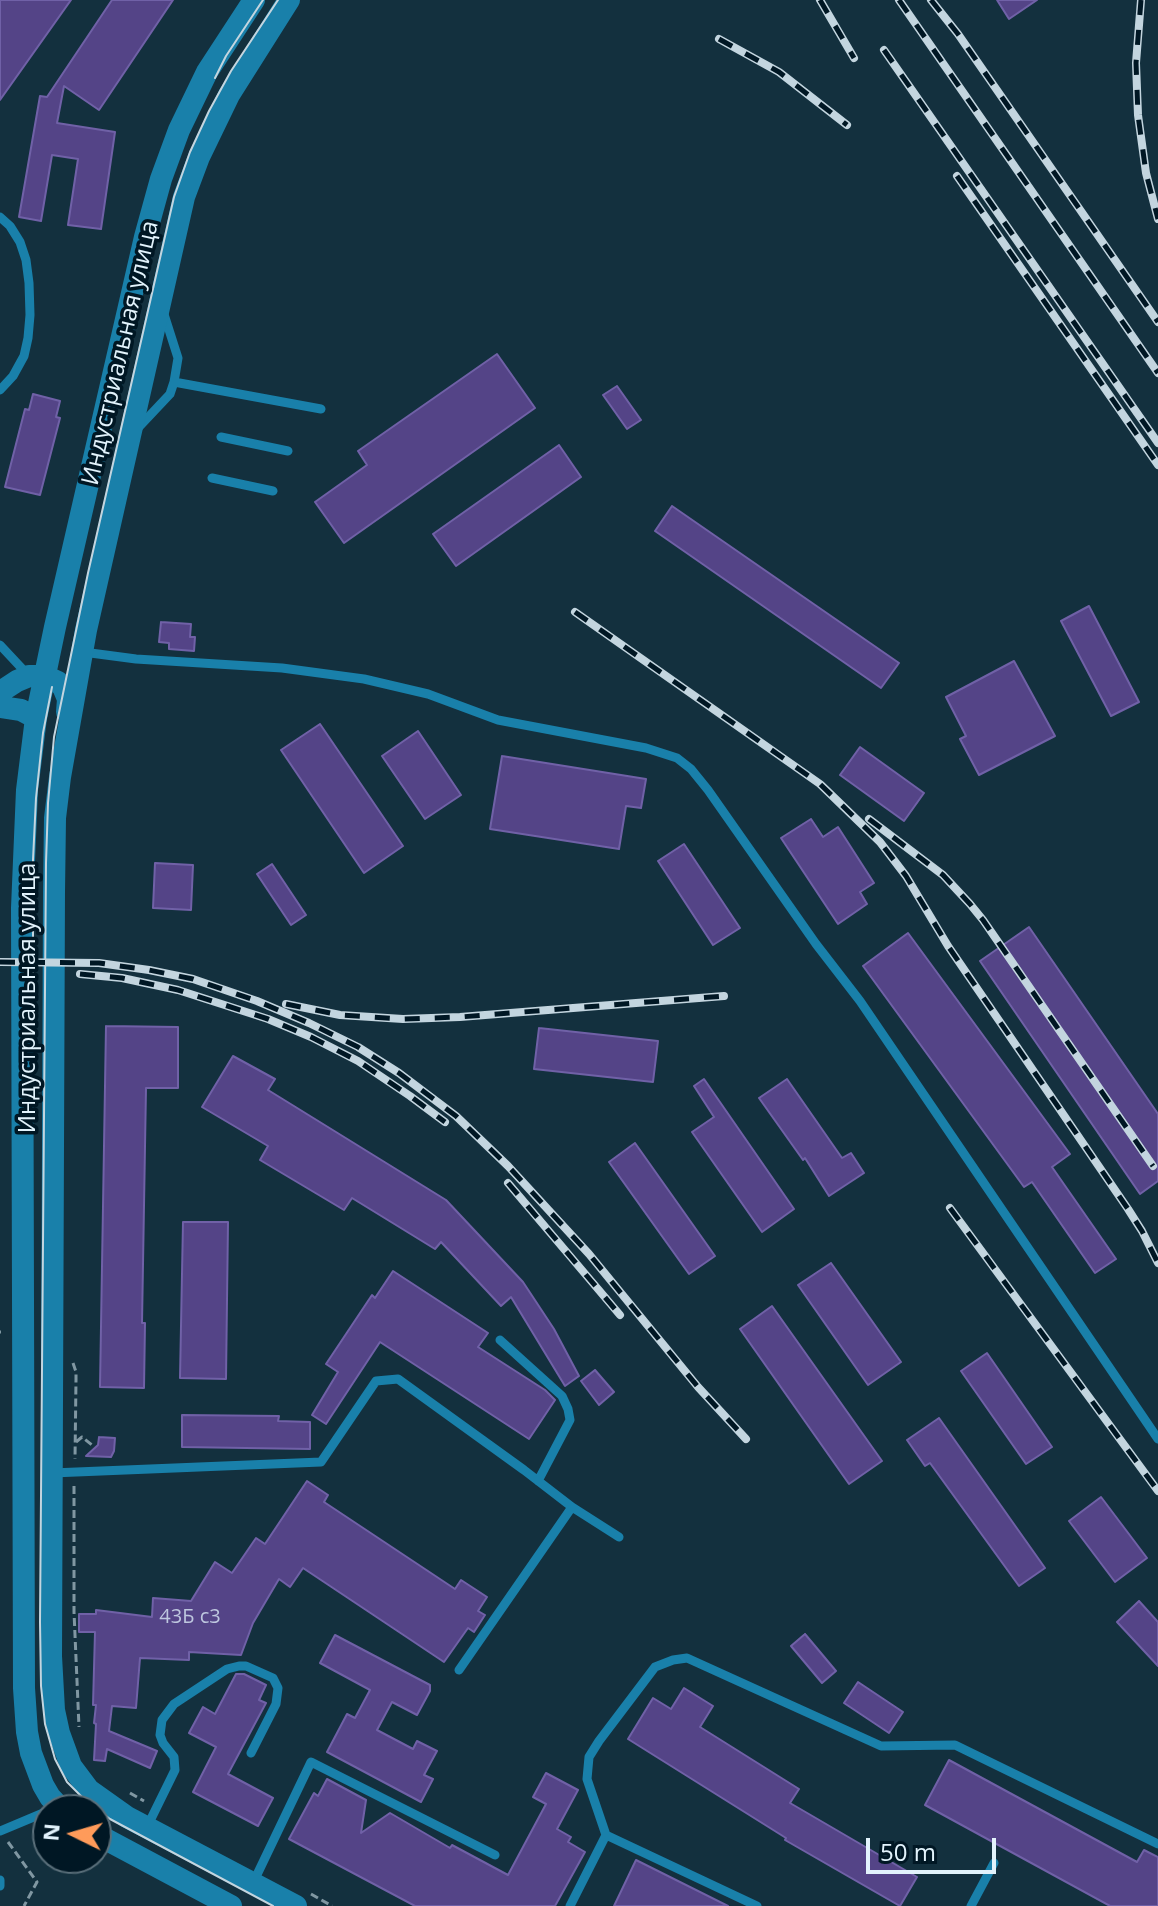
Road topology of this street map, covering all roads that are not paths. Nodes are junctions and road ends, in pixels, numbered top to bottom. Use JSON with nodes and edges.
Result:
{"nodes":[{"id":1,"x":254,"y":0,"type":"edge"},
{"id":2,"x":289,"y":0,"type":"edge"},
{"id":3,"x":0,"y":217,"type":"edge"},
{"id":4,"x":160,"y":301,"type":"junction"},
{"id":5,"x":174,"y":382,"type":"junction"},
{"id":6,"x":0,"y":390,"type":"edge"},
{"id":7,"x":321,"y":409,"type":"dead end"},
{"id":8,"x":130,"y":436,"type":"junction"},
{"id":9,"x":221,"y":437,"type":"dead end"},
{"id":10,"x":288,"y":451,"type":"dead end"},
{"id":11,"x":212,"y":478,"type":"dead end"},
{"id":12,"x":273,"y":491,"type":"dead end"},
{"id":13,"x":0,"y":645,"type":"edge"},
{"id":14,"x":82,"y":652,"type":"junction"},
{"id":15,"x":37,"y":676,"type":"junction"},
{"id":16,"x":0,"y":692,"type":"edge"},
{"id":17,"x":0,"y":707,"type":"edge"},
{"id":18,"x":36,"y":718,"type":"junction"},
{"id":19,"x":66,"y":737,"type":"junction"},
{"id":20,"x":500,"y":1340,"type":"dead end"},
{"id":21,"x":1158,"y":1439,"type":"edge"},
{"id":22,"x":63,"y":1473,"type":"junction"},
{"id":23,"x":538,"y":1481,"type":"junction"},
{"id":24,"x":572,"y":1507,"type":"junction"},
{"id":25,"x":619,"y":1537,"type":"dead end"},
{"id":26,"x":459,"y":1670,"type":"dead end"},
{"id":27,"x":251,"y":1753,"type":"dead end"},
{"id":28,"x":48,"y":1794,"type":"edge"},
{"id":29,"x":32,"y":1818,"type":"edge"},
{"id":30,"x":152,"y":1818,"type":"junction"},
{"id":31,"x":0,"y":1831,"type":"edge"},
{"id":32,"x":606,"y":1835,"type":"junction"},
{"id":33,"x":112,"y":1843,"type":"edge"},
{"id":34,"x":1158,"y":1844,"type":"edge"},
{"id":35,"x":495,"y":1855,"type":"dead end"},
{"id":36,"x":994,"y":1863,"type":"dead end"},
{"id":37,"x":253,"y":1883,"type":"junction"},
{"id":38,"x":302,"y":1900,"type":"edge"},
{"id":39,"x":231,"y":1906,"type":"edge"},
{"id":40,"x":570,"y":1906,"type":"edge"},
{"id":41,"x":757,"y":1906,"type":"edge"},
{"id":42,"x":971,"y":1906,"type":"edge"}],
"edges":[{"from":1,"to":15,"type":"main road","name":"Индустриальная улица"},
{"from":2,"to":4,"type":"main road","name":"Индустриальная улица"},
{"from":3,"to":6,"type":"lane"},
{"from":4,"to":5,"type":"lane"},
{"from":4,"to":8,"type":"main road","name":"Индустриальная улица"},
{"from":5,"to":7,"type":"lane"},
{"from":5,"to":8,"type":"lane"},
{"from":8,"to":14,"type":"main road","name":"Индустриальная улица"},
{"from":9,"to":10,"type":"lane"},
{"from":11,"to":12,"type":"lane"},
{"from":13,"to":15,"type":"lane"},
{"from":14,"to":19,"type":"main road","name":"Индустриальная улица"},
{"from":14,"to":21,"type":"lane"},
{"from":15,"to":16,"type":"main road"},
{"from":15,"to":18,"type":"main road","name":"Индустриальная улица"},
{"from":15,"to":19,"type":"main road"},
{"from":17,"to":18,"type":"main road"},
{"from":18,"to":28,"type":"main road","name":"Индустриальная улица"},
{"from":19,"to":22,"type":"main road","name":"Индустриальная улица"},
{"from":20,"to":23,"type":"lane"},
{"from":22,"to":23,"type":"lane"},
{"from":22,"to":30,"type":"main road","name":"Индустриальная улица"},
{"from":23,"to":24,"type":"lane"},
{"from":24,"to":25,"type":"lane"},
{"from":24,"to":26,"type":"lane"},
{"from":27,"to":30,"type":"lane"},
{"from":29,"to":31,"type":"lane"},
{"from":30,"to":37,"type":"main road","name":"Индустриальная улица"},
{"from":32,"to":34,"type":"lane"},
{"from":32,"to":40,"type":"lane"},
{"from":32,"to":41,"type":"lane"},
{"from":33,"to":39,"type":"main road"},
{"from":35,"to":37,"type":"lane"},
{"from":36,"to":42,"type":"lane"},
{"from":37,"to":38,"type":"main road","name":"Индустриальная улица"}]}
